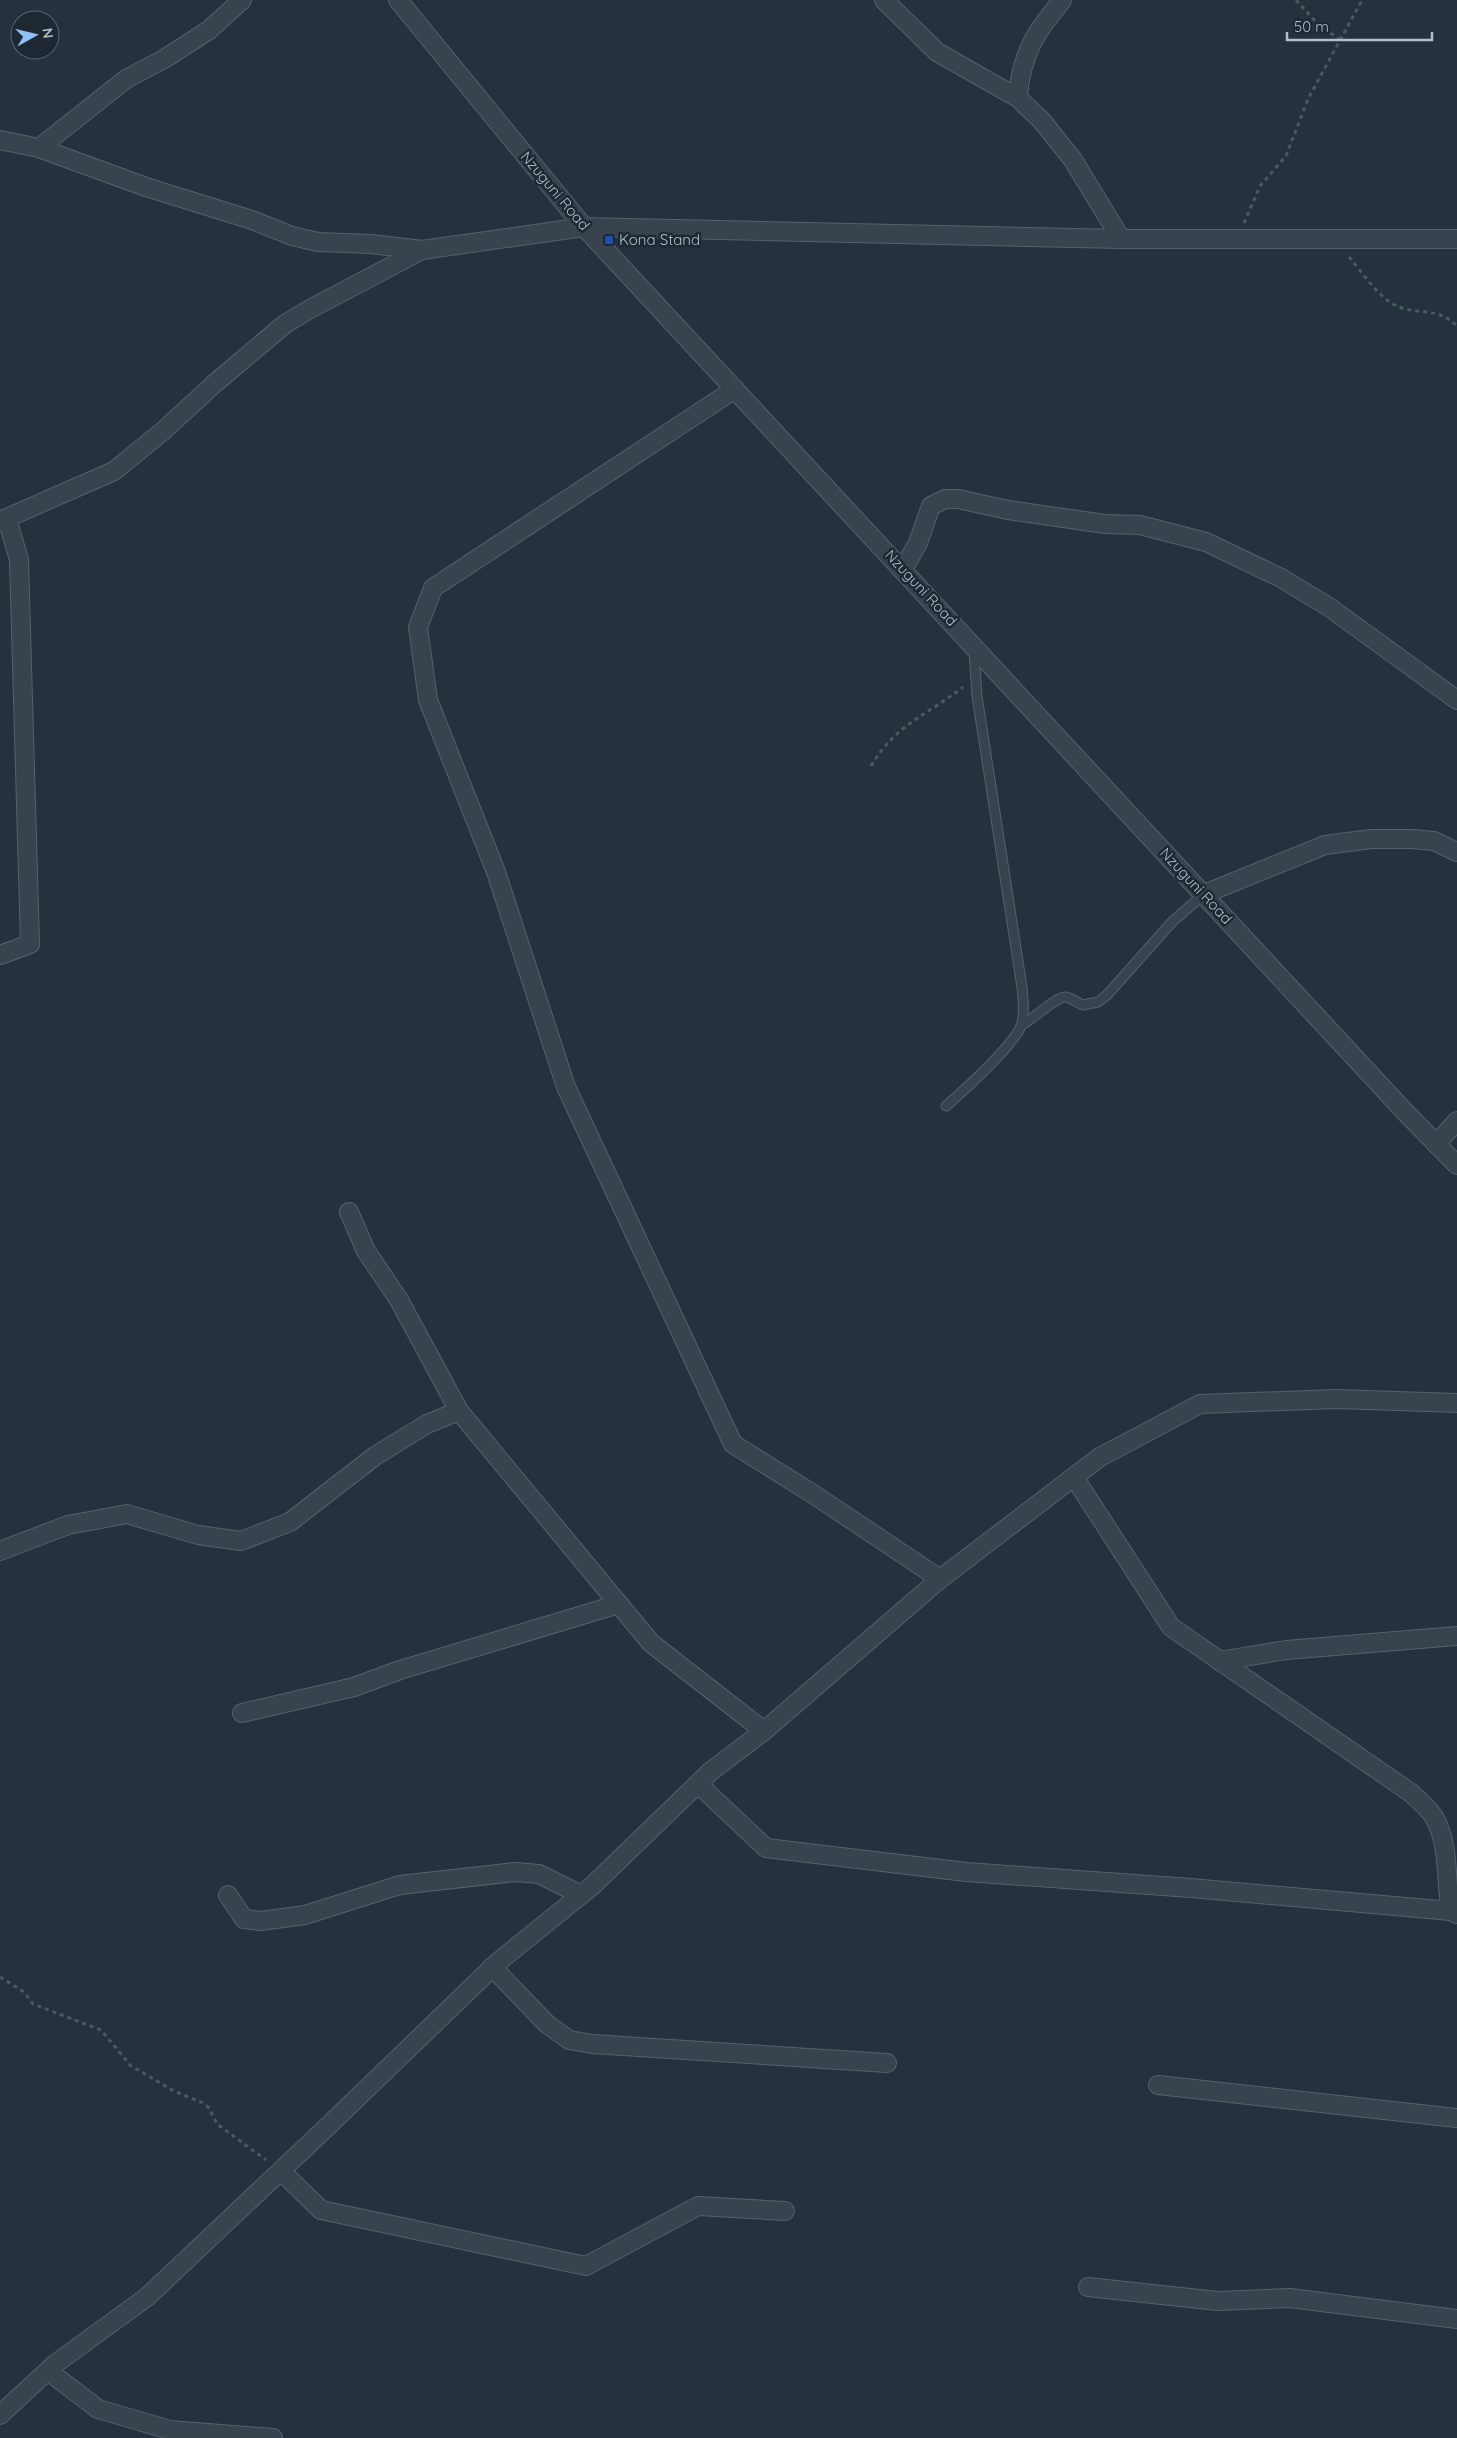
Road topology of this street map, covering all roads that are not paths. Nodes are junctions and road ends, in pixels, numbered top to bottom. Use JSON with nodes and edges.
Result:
{"nodes":[{"id":1,"x":242,"y":0,"type":"edge"},
{"id":2,"x":398,"y":0,"type":"edge"},
{"id":3,"x":884,"y":0,"type":"edge"},
{"id":4,"x":1062,"y":0,"type":"edge"},
{"id":5,"x":1018,"y":98,"type":"junction"},
{"id":6,"x":0,"y":140,"type":"edge"},
{"id":7,"x":39,"y":148,"type":"junction"},
{"id":8,"x":584,"y":227,"type":"junction"},
{"id":9,"x":1121,"y":239,"type":"junction"},
{"id":10,"x":1457,"y":239,"type":"edge"},
{"id":11,"x":422,"y":250,"type":"junction"},
{"id":12,"x":735,"y":389,"type":"junction"},
{"id":13,"x":3,"y":520,"type":"edge"},
{"id":14,"x":903,"y":569,"type":"junction"},
{"id":15,"x":974,"y":646,"type":"junction"},
{"id":16,"x":1457,"y":700,"type":"edge"},
{"id":17,"x":1457,"y":852,"type":"edge"},
{"id":18,"x":1204,"y":894,"type":"junction"},
{"id":19,"x":0,"y":955,"type":"edge"},
{"id":20,"x":1022,"y":1024,"type":"junction"},
{"id":21,"x":946,"y":1106,"type":"dead end"},
{"id":22,"x":1457,"y":1121,"type":"edge"},
{"id":23,"x":1436,"y":1144,"type":"junction"},
{"id":24,"x":1457,"y":1165,"type":"edge"},
{"id":25,"x":348,"y":1212,"type":"dead end"},
{"id":26,"x":1457,"y":1403,"type":"edge"},
{"id":27,"x":459,"y":1411,"type":"junction"},
{"id":28,"x":1074,"y":1477,"type":"junction"},
{"id":29,"x":0,"y":1551,"type":"edge"},
{"id":30,"x":940,"y":1579,"type":"junction"},
{"id":31,"x":619,"y":1604,"type":"junction"},
{"id":32,"x":1457,"y":1636,"type":"edge"},
{"id":33,"x":1219,"y":1661,"type":"junction"},
{"id":34,"x":242,"y":1713,"type":"dead end"},
{"id":35,"x":764,"y":1731,"type":"junction"},
{"id":36,"x":698,"y":1784,"type":"junction"},
{"id":37,"x":228,"y":1895,"type":"dead end"},
{"id":38,"x":581,"y":1895,"type":"junction"},
{"id":39,"x":1454,"y":1913,"type":"edge"},
{"id":40,"x":492,"y":1968,"type":"junction"},
{"id":41,"x":886,"y":2063,"type":"dead end"},
{"id":42,"x":1158,"y":2085,"type":"dead end"},
{"id":43,"x":1457,"y":2118,"type":"edge"},
{"id":44,"x":281,"y":2171,"type":"junction"},
{"id":45,"x":785,"y":2211,"type":"dead end"},
{"id":46,"x":1088,"y":2287,"type":"dead end"},
{"id":47,"x":1457,"y":2318,"type":"edge"},
{"id":48,"x":48,"y":2371,"type":"junction"},
{"id":49,"x":0,"y":2415,"type":"edge"},
{"id":50,"x":273,"y":2438,"type":"edge"}],
"edges":[{"from":1,"to":7,"type":"street"},
{"from":2,"to":8,"type":"street","name":"Nzuguni Road"},
{"from":3,"to":5,"type":"street"},
{"from":4,"to":5,"type":"street"},
{"from":5,"to":9,"type":"street"},
{"from":6,"to":7,"type":"street"},
{"from":7,"to":11,"type":"street"},
{"from":8,"to":9,"type":"street"},
{"from":8,"to":11,"type":"street"},
{"from":8,"to":12,"type":"street","name":"Nzuguni Road"},
{"from":9,"to":10,"type":"street"},
{"from":11,"to":13,"type":"street"},
{"from":12,"to":14,"type":"street","name":"Nzuguni Road"},
{"from":12,"to":30,"type":"street"},
{"from":13,"to":19,"type":"street"},
{"from":14,"to":15,"type":"street","name":"Nzuguni Road"},
{"from":14,"to":16,"type":"street"},
{"from":15,"to":18,"type":"street","name":"Nzuguni Road"},
{"from":15,"to":20,"type":"lane"},
{"from":17,"to":18,"type":"street"},
{"from":18,"to":20,"type":"lane"},
{"from":18,"to":23,"type":"street","name":"Nzuguni Road"},
{"from":20,"to":21,"type":"lane"},
{"from":22,"to":23,"type":"street"},
{"from":23,"to":24,"type":"street","name":"Nzuguni Road"},
{"from":25,"to":27,"type":"street"},
{"from":26,"to":28,"type":"street"},
{"from":27,"to":29,"type":"street"},
{"from":27,"to":31,"type":"street"},
{"from":28,"to":30,"type":"street"},
{"from":28,"to":33,"type":"street"},
{"from":30,"to":35,"type":"street"},
{"from":31,"to":34,"type":"street"},
{"from":31,"to":35,"type":"street"},
{"from":32,"to":33,"type":"street"},
{"from":33,"to":39,"type":"street"},
{"from":35,"to":36,"type":"street"},
{"from":36,"to":38,"type":"street"},
{"from":36,"to":39,"type":"street"},
{"from":37,"to":38,"type":"street"},
{"from":38,"to":40,"type":"street"},
{"from":40,"to":41,"type":"street"},
{"from":40,"to":44,"type":"street"},
{"from":42,"to":43,"type":"street"},
{"from":44,"to":45,"type":"street"},
{"from":44,"to":48,"type":"street"},
{"from":46,"to":47,"type":"street"},
{"from":48,"to":49,"type":"street"},
{"from":48,"to":50,"type":"street"}]}
